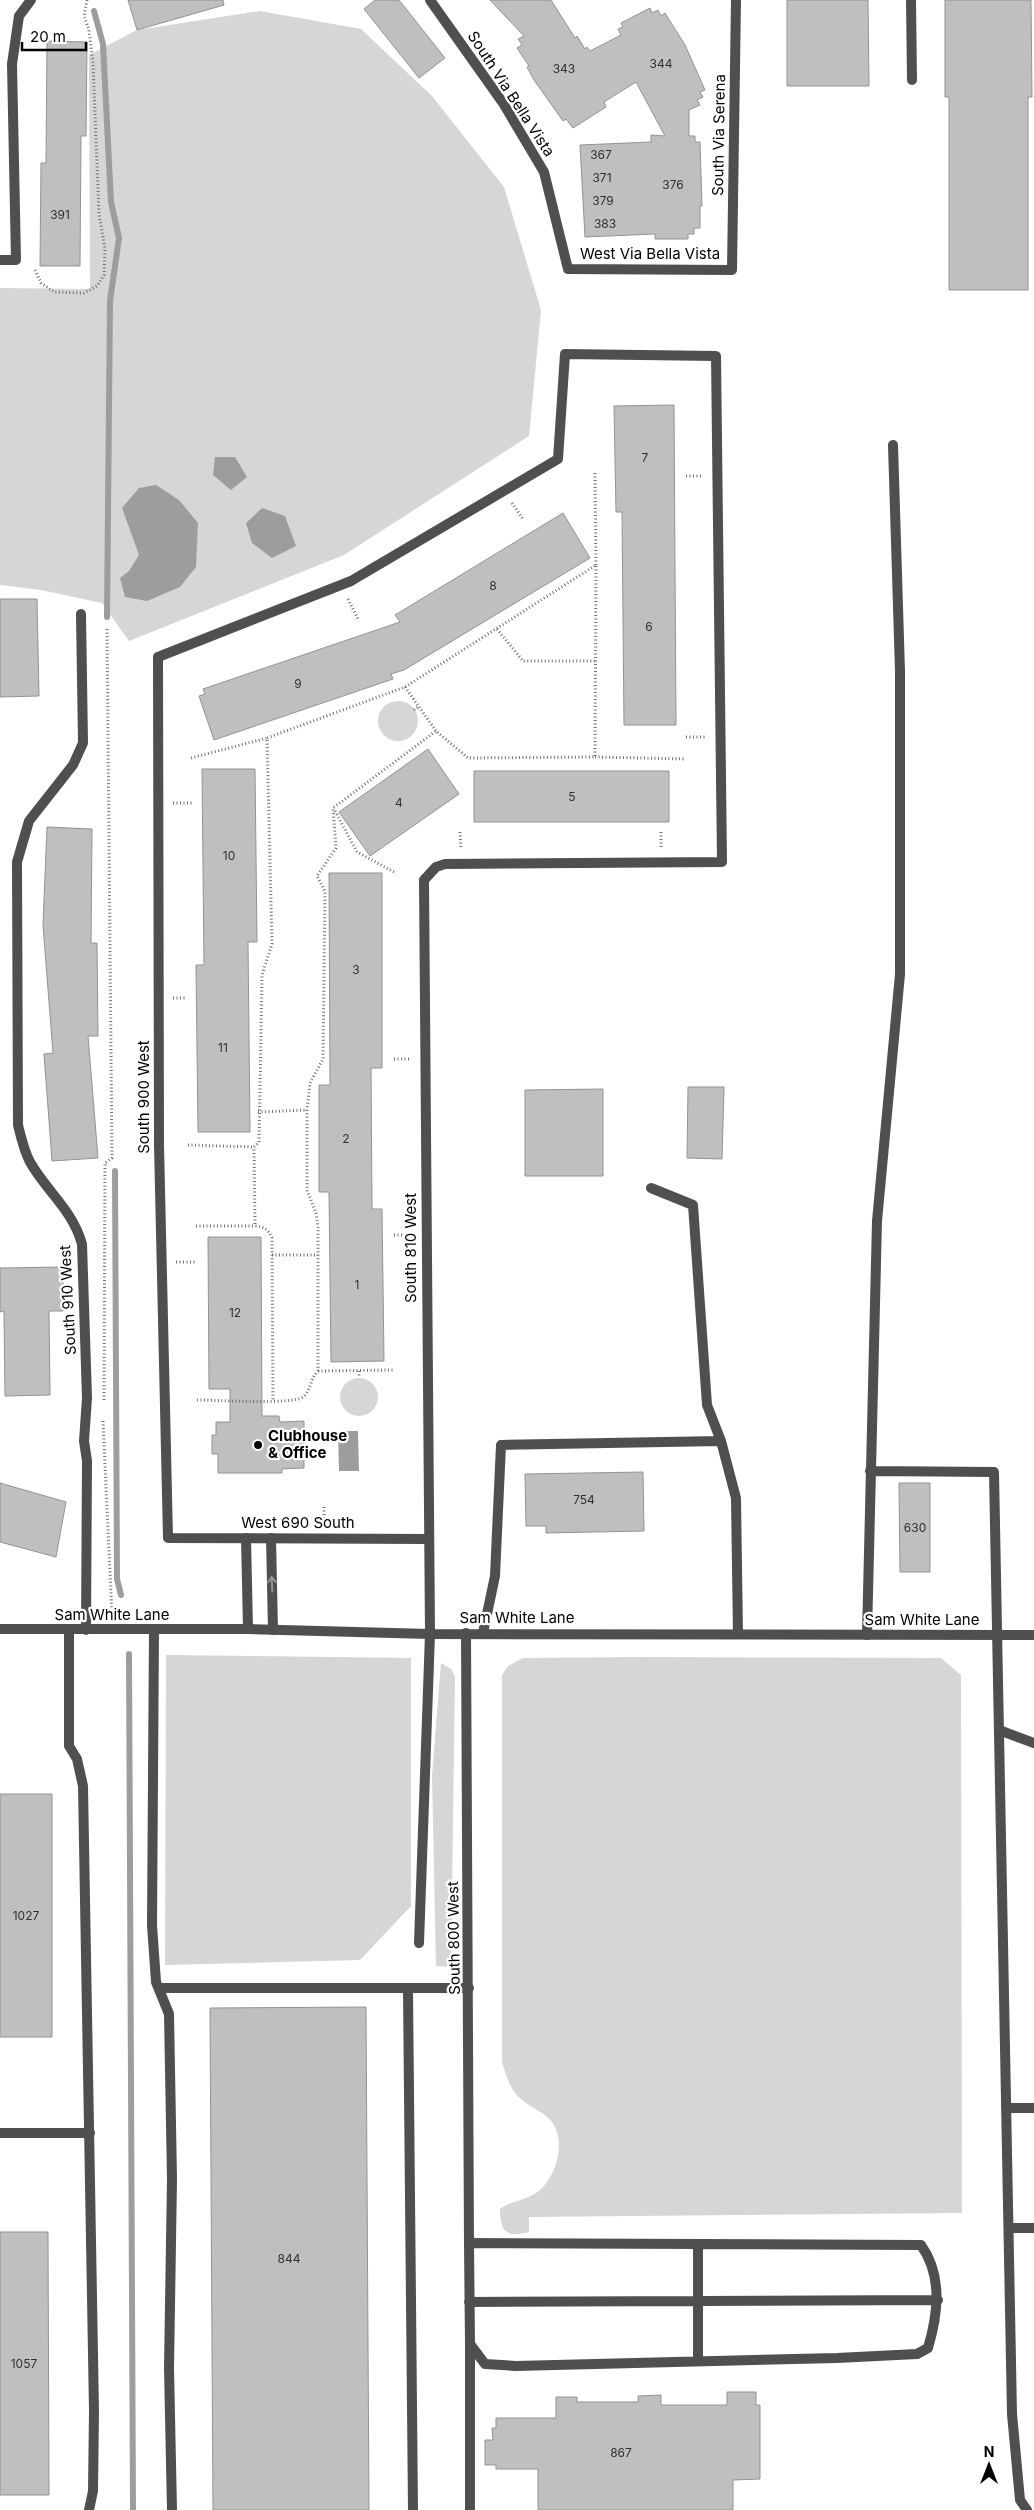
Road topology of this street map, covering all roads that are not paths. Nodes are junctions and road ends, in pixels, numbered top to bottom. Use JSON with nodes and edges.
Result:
{"nodes":[{"id":1,"x":31,"y":0,"type":"edge"},
{"id":2,"x":736,"y":0,"type":"edge"},
{"id":3,"x":911,"y":0,"type":"edge"},
{"id":4,"x":434,"y":1,"type":"edge"},
{"id":5,"x":912,"y":80,"type":"dead end"},
{"id":6,"x":0,"y":260,"type":"edge"},
{"id":7,"x":568,"y":269,"type":"joint"},
{"id":8,"x":732,"y":270,"type":"joint"},
{"id":9,"x":893,"y":445,"type":"dead end"},
{"id":10,"x":82,"y":614,"type":"dead end"},
{"id":11,"x":436,"y":867,"type":"joint"},
{"id":12,"x":651,"y":1188,"type":"dead end"},
{"id":13,"x":721,"y":1441,"type":"junction"},
{"id":14,"x":870,"y":1470,"type":"junction"},
{"id":15,"x":168,"y":1538,"type":"joint"},
{"id":16,"x":246,"y":1538,"type":"junction"},
{"id":17,"x":271,"y":1538,"type":"junction"},
{"id":18,"x":428,"y":1538,"type":"junction"},
{"id":19,"x":0,"y":1629,"type":"edge"},
{"id":20,"x":248,"y":1629,"type":"junction"},
{"id":21,"x":70,"y":1630,"type":"junction"},
{"id":22,"x":86,"y":1630,"type":"junction"},
{"id":23,"x":154,"y":1630,"type":"junction"},
{"id":24,"x":273,"y":1630,"type":"junction"},
{"id":25,"x":466,"y":1633,"type":"junction"},
{"id":26,"x":483,"y":1633,"type":"junction"},
{"id":27,"x":430,"y":1634,"type":"junction"},
{"id":28,"x":738,"y":1634,"type":"junction"},
{"id":29,"x":867,"y":1635,"type":"junction"},
{"id":30,"x":998,"y":1635,"type":"junction"},
{"id":31,"x":1034,"y":1635,"type":"edge"},
{"id":32,"x":999,"y":1730,"type":"junction"},
{"id":33,"x":1034,"y":1742,"type":"edge"},
{"id":34,"x":419,"y":1943,"type":"dead end"},
{"id":35,"x":159,"y":1988,"type":"junction"},
{"id":36,"x":470,"y":1988,"type":"junction"},
{"id":37,"x":408,"y":1989,"type":"junction"},
{"id":38,"x":1006,"y":2108,"type":"junction"},
{"id":39,"x":1034,"y":2108,"type":"edge"},
{"id":40,"x":0,"y":2133,"type":"edge"},
{"id":41,"x":90,"y":2133,"type":"junction"},
{"id":42,"x":1009,"y":2228,"type":"junction"},
{"id":43,"x":1034,"y":2228,"type":"edge"},
{"id":44,"x":469,"y":2243,"type":"junction"},
{"id":45,"x":698,"y":2244,"type":"junction"},
{"id":46,"x":938,"y":2300,"type":"junction"},
{"id":47,"x":700,"y":2301,"type":"junction"},
{"id":48,"x":470,"y":2302,"type":"junction"},
{"id":49,"x":470,"y":2344,"type":"junction"},
{"id":50,"x":698,"y":2360,"type":"junction"},
{"id":51,"x":89,"y":2510,"type":"edge"},
{"id":52,"x":172,"y":2510,"type":"edge"},
{"id":53,"x":413,"y":2510,"type":"edge"},
{"id":54,"x":470,"y":2510,"type":"edge"},
{"id":55,"x":1027,"y":2510,"type":"edge"}],
"edges":[{"from":1,"to":6,"type":"street"},
{"from":2,"to":8,"type":"street","name":"South Via Serena"},
{"from":3,"to":5,"type":"street"},
{"from":4,"to":7,"type":"street","name":"South Via Bella Vista"},
{"from":7,"to":8,"type":"street","name":"West Via Bella Vista"},
{"from":9,"to":14,"type":"street"},
{"from":10,"to":22,"type":"street","name":"South 910 West"},
{"from":11,"to":15,"type":"street","name":"South 900 West"},
{"from":11,"to":18,"type":"street","name":"South 810 West"},
{"from":12,"to":13,"type":"street"},
{"from":13,"to":26,"type":"street"},
{"from":13,"to":28,"type":"street"},
{"from":14,"to":29,"type":"street"},
{"from":14,"to":30,"type":"street"},
{"from":15,"to":16,"type":"street","name":"West 690 South"},
{"from":16,"to":17,"type":"street","name":"West 690 South"},
{"from":16,"to":20,"type":"street"},
{"from":17,"to":18,"type":"street","name":"West 690 South"},
{"from":24,"to":17,"type":"street","one_way":true},
{"from":18,"to":27,"type":"street","name":"South 810 West"},
{"from":19,"to":21,"type":"street","name":"Sam White Lane"},
{"from":20,"to":23,"type":"street","name":"Sam White Lane"},
{"from":20,"to":24,"type":"street","name":"Sam White Lane"},
{"from":21,"to":22,"type":"street","name":"Sam White Lane"},
{"from":21,"to":41,"type":"street"},
{"from":22,"to":23,"type":"street","name":"Sam White Lane"},
{"from":23,"to":35,"type":"street"},
{"from":24,"to":27,"type":"street","name":"Sam White Lane"},
{"from":25,"to":26,"type":"street","name":"Sam White Lane"},
{"from":25,"to":27,"type":"street","name":"Sam White Lane"},
{"from":25,"to":36,"type":"street","name":"South 800 West"},
{"from":26,"to":28,"type":"street","name":"Sam White Lane"},
{"from":27,"to":34,"type":"street","name":"South 810 West"},
{"from":28,"to":29,"type":"street","name":"Sam White Lane"},
{"from":29,"to":30,"type":"street","name":"Sam White Lane"},
{"from":30,"to":31,"type":"street","name":"Sam White Lane"},
{"from":30,"to":32,"type":"street"},
{"from":32,"to":33,"type":"street"},
{"from":32,"to":38,"type":"street"},
{"from":35,"to":37,"type":"street"},
{"from":35,"to":52,"type":"street"},
{"from":36,"to":37,"type":"street"},
{"from":36,"to":44,"type":"street","name":"South 800 West"},
{"from":37,"to":53,"type":"street"},
{"from":38,"to":39,"type":"street"},
{"from":38,"to":42,"type":"street"},
{"from":40,"to":41,"type":"street"},
{"from":41,"to":51,"type":"street"},
{"from":42,"to":43,"type":"street"},
{"from":42,"to":55,"type":"street"},
{"from":44,"to":45,"type":"street"},
{"from":44,"to":48,"type":"street","name":"South 800 West"},
{"from":45,"to":46,"type":"street"},
{"from":45,"to":47,"type":"street"},
{"from":46,"to":47,"type":"street"},
{"from":46,"to":50,"type":"street"},
{"from":47,"to":48,"type":"street"},
{"from":47,"to":50,"type":"street"},
{"from":48,"to":49,"type":"street","name":"South 800 West"},
{"from":49,"to":50,"type":"street"},
{"from":49,"to":54,"type":"street","name":"South 800 West"}]}
